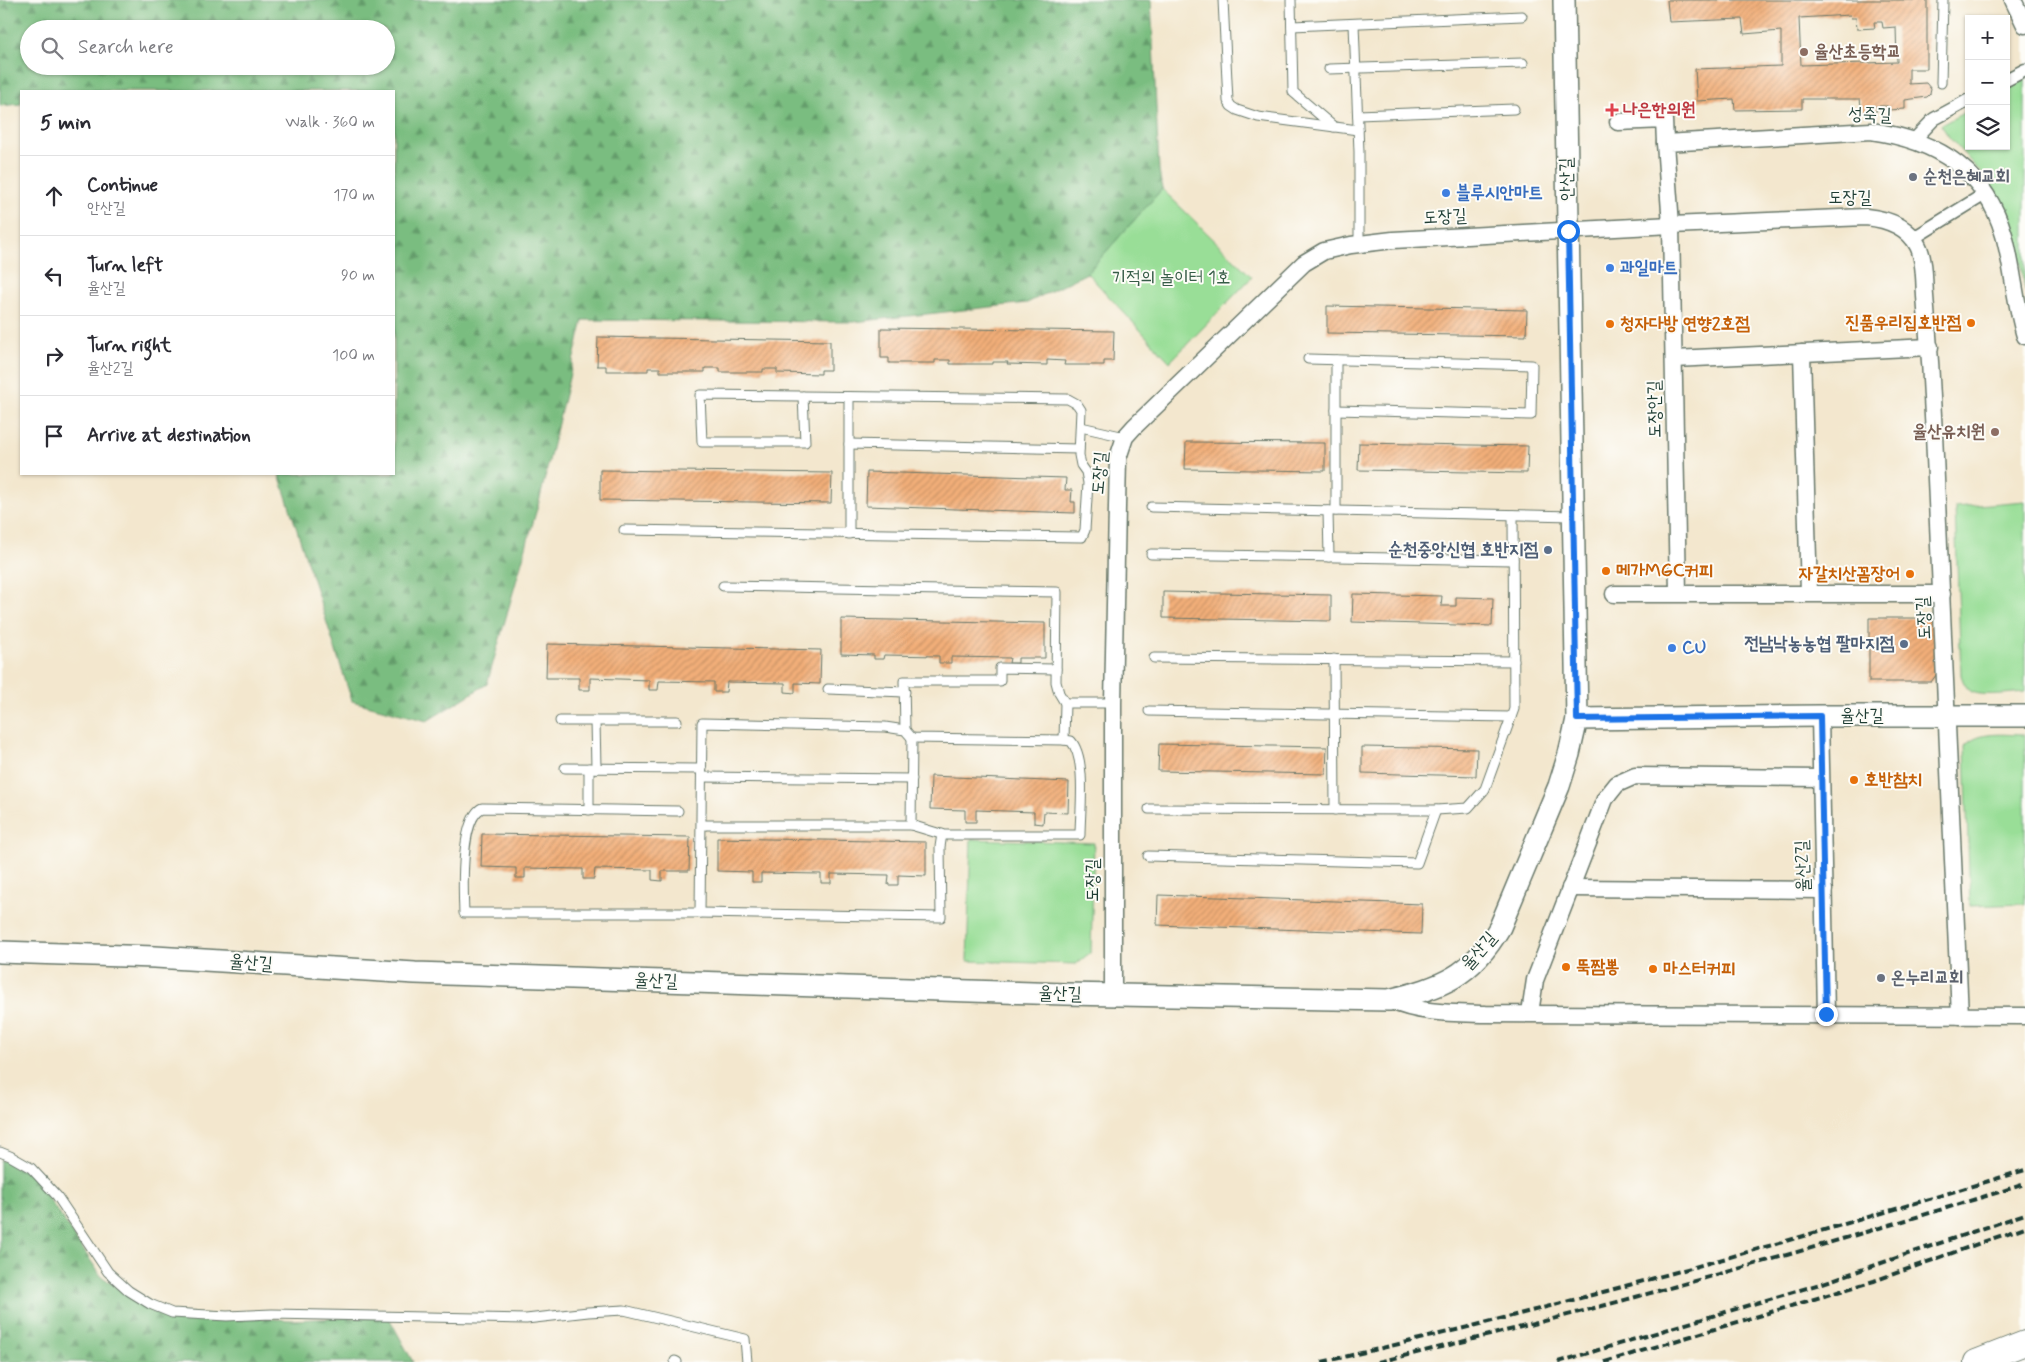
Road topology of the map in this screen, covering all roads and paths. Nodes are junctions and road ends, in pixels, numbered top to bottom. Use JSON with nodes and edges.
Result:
{"nodes":[{"id":1,"x":1223,"y":0,"type":"edge"},
{"id":2,"x":1291,"y":0,"type":"edge"},
{"id":3,"x":1564,"y":0,"type":"edge"},
{"id":4,"x":1943,"y":0,"type":"edge"},
{"id":5,"x":2013,"y":0,"type":"edge"},
{"id":6,"x":1522,"y":16,"type":"dead end"},
{"id":7,"x":1354,"y":24,"type":"junction"},
{"id":8,"x":2025,"y":25,"type":"edge"},
{"id":9,"x":1292,"y":26,"type":"junction"},
{"id":10,"x":1523,"y":62,"type":"dead end"},
{"id":11,"x":1356,"y":68,"type":"junction"},
{"id":12,"x":1329,"y":69,"type":"dead end"},
{"id":13,"x":2025,"y":70,"type":"edge"},
{"id":14,"x":2010,"y":78,"type":"edge"},
{"id":15,"x":1941,"y":83,"type":"dead end"},
{"id":16,"x":1965,"y":102,"type":"edge"},
{"id":17,"x":1514,"y":108,"type":"dead end"},
{"id":18,"x":1358,"y":115,"type":"junction"},
{"id":19,"x":1618,"y":122,"type":"dead end"},
{"id":20,"x":1334,"y":127,"type":"junction"},
{"id":21,"x":1358,"y":130,"type":"junction"},
{"id":22,"x":1914,"y":140,"type":"junction"},
{"id":23,"x":1665,"y":143,"type":"junction"},
{"id":24,"x":1985,"y":194,"type":"junction"},
{"id":25,"x":1671,"y":225,"type":"junction"},
{"id":26,"x":1568,"y":231,"type":"junction"},
{"id":27,"x":1912,"y":239,"type":"junction"},
{"id":28,"x":1359,"y":244,"type":"junction"},
{"id":29,"x":2025,"y":336,"type":"edge"},
{"id":30,"x":1930,"y":347,"type":"junction"},
{"id":31,"x":1802,"y":353,"type":"junction"},
{"id":32,"x":1308,"y":359,"type":"dead end"},
{"id":33,"x":1336,"y":360,"type":"junction"},
{"id":34,"x":1674,"y":360,"type":"junction"},
{"id":35,"x":803,"y":396,"type":"junction"},
{"id":36,"x":849,"y":397,"type":"junction"},
{"id":37,"x":1336,"y":410,"type":"junction"},
{"id":38,"x":1081,"y":426,"type":"junction"},
{"id":39,"x":1125,"y":437,"type":"junction"},
{"id":40,"x":849,"y":444,"type":"junction"},
{"id":41,"x":1079,"y":450,"type":"junction"},
{"id":42,"x":1151,"y":507,"type":"dead end"},
{"id":43,"x":1332,"y":511,"type":"junction"},
{"id":44,"x":1512,"y":515,"type":"junction"},
{"id":45,"x":1573,"y":516,"type":"junction"},
{"id":46,"x":624,"y":530,"type":"dead end"},
{"id":47,"x":849,"y":534,"type":"junction"},
{"id":48,"x":1151,"y":554,"type":"dead end"},
{"id":49,"x":1329,"y":557,"type":"junction"},
{"id":50,"x":1513,"y":560,"type":"junction"},
{"id":51,"x":722,"y":586,"type":"dead end"},
{"id":52,"x":1678,"y":593,"type":"junction"},
{"id":53,"x":1809,"y":593,"type":"junction"},
{"id":54,"x":1614,"y":594,"type":"dead end"},
{"id":55,"x":1942,"y":594,"type":"junction"},
{"id":56,"x":1154,"y":658,"type":"dead end"},
{"id":57,"x":1334,"y":660,"type":"junction"},
{"id":58,"x":1514,"y":662,"type":"junction"},
{"id":59,"x":1056,"y":669,"type":"junction"},
{"id":60,"x":828,"y":689,"type":"dead end"},
{"id":61,"x":904,"y":692,"type":"junction"},
{"id":62,"x":1065,"y":702,"type":"junction"},
{"id":63,"x":1113,"y":703,"type":"junction"},
{"id":64,"x":1149,"y":711,"type":"dead end"},
{"id":65,"x":1334,"y":714,"type":"junction"},
{"id":66,"x":1820,"y":716,"type":"junction"},
{"id":67,"x":1948,"y":716,"type":"junction"},
{"id":68,"x":2025,"y":716,"type":"edge"},
{"id":69,"x":1511,"y":717,"type":"junction"},
{"id":70,"x":1577,"y":719,"type":"junction"},
{"id":71,"x":560,"y":721,"type":"dead end"},
{"id":72,"x":594,"y":721,"type":"junction"},
{"id":73,"x":677,"y":721,"type":"dead end"},
{"id":74,"x":905,"y":730,"type":"junction"},
{"id":75,"x":912,"y":738,"type":"junction"},
{"id":76,"x":1064,"y":740,"type":"junction"},
{"id":77,"x":566,"y":768,"type":"dead end"},
{"id":78,"x":593,"y":768,"type":"junction"},
{"id":79,"x":702,"y":773,"type":"junction"},
{"id":80,"x":1820,"y":778,"type":"junction"},
{"id":81,"x":912,"y":779,"type":"junction"},
{"id":82,"x":1149,"y":809,"type":"dead end"},
{"id":83,"x":589,"y":810,"type":"junction"},
{"id":84,"x":1335,"y":810,"type":"junction"},
{"id":85,"x":1436,"y":810,"type":"junction"},
{"id":86,"x":678,"y":811,"type":"dead end"},
{"id":87,"x":702,"y":825,"type":"junction"},
{"id":88,"x":911,"y":825,"type":"junction"},
{"id":89,"x":942,"y":834,"type":"junction"},
{"id":90,"x":1148,"y":856,"type":"dead end"},
{"id":91,"x":1570,"y":888,"type":"junction"},
{"id":92,"x":1824,"y":890,"type":"junction"},
{"id":93,"x":700,"y":913,"type":"junction"},
{"id":94,"x":0,"y":952,"type":"edge"},
{"id":95,"x":1113,"y":994,"type":"junction"},
{"id":96,"x":1389,"y":1000,"type":"junction"},
{"id":97,"x":1530,"y":1013,"type":"junction"},
{"id":98,"x":1826,"y":1014,"type":"junction"},
{"id":99,"x":1960,"y":1016,"type":"junction"},
{"id":100,"x":2025,"y":1016,"type":"edge"},
{"id":101,"x":0,"y":1152,"type":"edge"},
{"id":102,"x":2025,"y":1343,"type":"edge"},
{"id":103,"x":747,"y":1362,"type":"edge"},
{"id":104,"x":1976,"y":1362,"type":"edge"}],
"edges":[{"from":1,"to":20,"type":"lane"},
{"from":2,"to":9,"type":"lane"},
{"from":3,"to":26,"type":"street","name":"안산길"},
{"from":4,"to":15,"type":"lane"},
{"from":5,"to":8,"type":"street"},
{"from":6,"to":7,"type":"lane"},
{"from":7,"to":9,"type":"lane"},
{"from":7,"to":11,"type":"lane"},
{"from":9,"to":20,"type":"lane"},
{"from":10,"to":11,"type":"lane"},
{"from":11,"to":12,"type":"lane"},
{"from":11,"to":18,"type":"lane"},
{"from":13,"to":14,"type":"street"},
{"from":16,"to":22,"type":"street"},
{"from":17,"to":18,"type":"lane"},
{"from":18,"to":21,"type":"lane"},
{"from":19,"to":23,"type":"street"},
{"from":20,"to":21,"type":"lane"},
{"from":21,"to":28,"type":"lane"},
{"from":22,"to":23,"type":"street","name":"성죽길"},
{"from":22,"to":24,"type":"street","name":"성죽길"},
{"from":23,"to":25,"type":"street"},
{"from":24,"to":27,"type":"street"},
{"from":24,"to":29,"type":"street","name":"성죽길"},
{"from":25,"to":26,"type":"street","name":"도장길"},
{"from":25,"to":27,"type":"street","name":"도장길"},
{"from":25,"to":34,"type":"street","name":"도장안길"},
{"from":26,"to":28,"type":"street","name":"도장길"},
{"from":26,"to":45,"type":"street","name":"안산길"},
{"from":27,"to":30,"type":"street","name":"도장길"},
{"from":28,"to":39,"type":"street","name":"도장길"},
{"from":30,"to":31,"type":"street"},
{"from":30,"to":55,"type":"street","name":"도장길"},
{"from":31,"to":34,"type":"street"},
{"from":31,"to":53,"type":"street"},
{"from":32,"to":33,"type":"lane"},
{"from":33,"to":37,"type":"lane"},
{"from":33,"to":37,"type":"lane"},
{"from":34,"to":52,"type":"street","name":"도장안길"},
{"from":35,"to":35,"type":"lane"},
{"from":35,"to":36,"type":"lane"},
{"from":36,"to":38,"type":"lane"},
{"from":36,"to":40,"type":"lane"},
{"from":37,"to":43,"type":"lane"},
{"from":38,"to":39,"type":"lane"},
{"from":38,"to":41,"type":"lane"},
{"from":39,"to":63,"type":"street","name":"도장길"},
{"from":40,"to":41,"type":"lane"},
{"from":40,"to":47,"type":"lane"},
{"from":41,"to":47,"type":"lane"},
{"from":42,"to":43,"type":"lane"},
{"from":43,"to":44,"type":"lane"},
{"from":43,"to":49,"type":"lane"},
{"from":44,"to":45,"type":"lane"},
{"from":44,"to":50,"type":"lane"},
{"from":45,"to":70,"type":"street","name":"안산길"},
{"from":46,"to":47,"type":"lane"},
{"from":48,"to":49,"type":"lane"},
{"from":49,"to":50,"type":"lane"},
{"from":50,"to":58,"type":"lane"},
{"from":51,"to":59,"type":"lane"},
{"from":52,"to":53,"type":"street"},
{"from":52,"to":54,"type":"street"},
{"from":53,"to":55,"type":"street"},
{"from":55,"to":67,"type":"street","name":"도장길"},
{"from":56,"to":57,"type":"lane"},
{"from":57,"to":58,"type":"lane"},
{"from":57,"to":65,"type":"lane"},
{"from":58,"to":69,"type":"lane"},
{"from":59,"to":61,"type":"lane"},
{"from":59,"to":62,"type":"lane"},
{"from":60,"to":61,"type":"lane"},
{"from":61,"to":74,"type":"lane"},
{"from":62,"to":63,"type":"lane"},
{"from":62,"to":76,"type":"lane"},
{"from":63,"to":95,"type":"street","name":"도장길"},
{"from":64,"to":65,"type":"lane"},
{"from":65,"to":69,"type":"lane"},
{"from":65,"to":84,"type":"lane"},
{"from":66,"to":67,"type":"street","name":"율산길"},
{"from":66,"to":70,"type":"street","name":"율산길"},
{"from":66,"to":80,"type":"street","name":"율산2길"},
{"from":67,"to":68,"type":"street","name":"율산길"},
{"from":67,"to":99,"type":"street"},
{"from":69,"to":85,"type":"lane"},
{"from":70,"to":96,"type":"street","name":"율산길"},
{"from":71,"to":72,"type":"lane"},
{"from":72,"to":73,"type":"lane"},
{"from":72,"to":78,"type":"lane"},
{"from":74,"to":75,"type":"lane"},
{"from":74,"to":79,"type":"lane"},
{"from":75,"to":76,"type":"lane"},
{"from":75,"to":81,"type":"lane"},
{"from":76,"to":89,"type":"lane"},
{"from":77,"to":78,"type":"lane"},
{"from":78,"to":79,"type":"lane"},
{"from":78,"to":83,"type":"lane"},
{"from":79,"to":81,"type":"lane"},
{"from":79,"to":87,"type":"lane"},
{"from":80,"to":91,"type":"street"},
{"from":80,"to":92,"type":"street","name":"율산2길"},
{"from":81,"to":88,"type":"lane"},
{"from":82,"to":84,"type":"lane"},
{"from":83,"to":86,"type":"lane"},
{"from":83,"to":93,"type":"lane"},
{"from":84,"to":85,"type":"lane"},
{"from":85,"to":90,"type":"lane"},
{"from":87,"to":88,"type":"lane"},
{"from":87,"to":93,"type":"lane"},
{"from":88,"to":89,"type":"lane"},
{"from":89,"to":93,"type":"lane"},
{"from":91,"to":92,"type":"street"},
{"from":91,"to":97,"type":"street"},
{"from":92,"to":98,"type":"street","name":"율산2길"},
{"from":94,"to":95,"type":"street","name":"율산길"},
{"from":95,"to":96,"type":"street","name":"율산길"},
{"from":96,"to":97,"type":"street"},
{"from":97,"to":98,"type":"street"},
{"from":98,"to":99,"type":"street"},
{"from":99,"to":100,"type":"street"},
{"from":101,"to":103,"type":"lane"},
{"from":102,"to":104,"type":"main road"}]}
